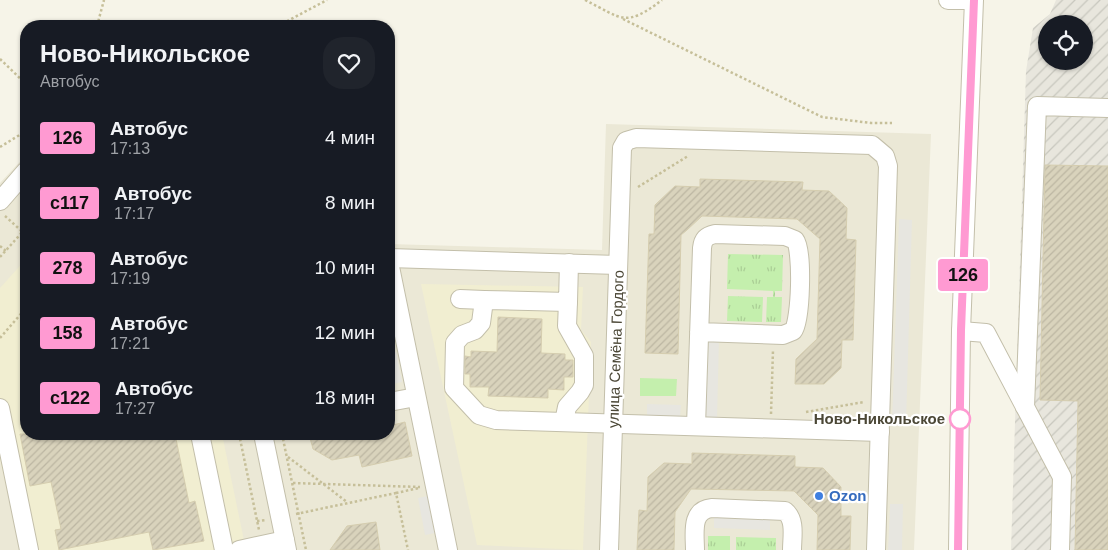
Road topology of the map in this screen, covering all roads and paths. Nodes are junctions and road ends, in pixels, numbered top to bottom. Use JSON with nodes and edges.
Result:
{"nodes":[{"id":1,"x":104,"y":0,"type":"edge"},
{"id":2,"x":326,"y":0,"type":"edge"},
{"id":3,"x":585,"y":0,"type":"edge"},
{"id":4,"x":662,"y":0,"type":"edge"},
{"id":5,"x":948,"y":0,"type":"edge"},
{"id":6,"x":970,"y":0,"type":"edge"},
{"id":7,"x":974,"y":0,"type":"edge"},
{"id":8,"x":623,"y":19,"type":"junction"},
{"id":9,"x":99,"y":20,"type":"edge"},
{"id":10,"x":289,"y":20,"type":"edge"},
{"id":11,"x":0,"y":59,"type":"edge"},
{"id":12,"x":20,"y":78,"type":"edge"},
{"id":13,"x":1108,"y":108,"type":"edge"},
{"id":14,"x":892,"y":123,"type":"dead end"},
{"id":15,"x":20,"y":135,"type":"edge"},
{"id":16,"x":0,"y":147,"type":"edge"},
{"id":17,"x":688,"y":156,"type":"dead end"},
{"id":18,"x":20,"y":178,"type":"edge"},
{"id":19,"x":634,"y":189,"type":"dead end"},
{"id":20,"x":0,"y":201,"type":"edge"},
{"id":21,"x":0,"y":211,"type":"edge"},
{"id":22,"x":20,"y":229,"type":"edge"},
{"id":23,"x":20,"y":235,"type":"edge"},
{"id":24,"x":0,"y":246,"type":"edge"},
{"id":25,"x":6,"y":250,"type":"junction"},
{"id":26,"x":0,"y":257,"type":"edge"},
{"id":27,"x":395,"y":258,"type":"edge"},
{"id":28,"x":569,"y":263,"type":"junction"},
{"id":29,"x":618,"y":265,"type":"junction"},
{"id":30,"x":460,"y":299,"type":"dead end"},
{"id":31,"x":484,"y":300,"type":"junction"},
{"id":32,"x":568,"y":302,"type":"junction"},
{"id":33,"x":20,"y":315,"type":"edge"},
{"id":34,"x":961,"y":330,"type":"junction"},
{"id":35,"x":699,"y":332,"type":"junction"},
{"id":36,"x":773,"y":334,"type":"junction"},
{"id":37,"x":396,"y":335,"type":"edge"},
{"id":38,"x":0,"y":338,"type":"edge"},
{"id":39,"x":416,"y":397,"type":"junction"},
{"id":40,"x":395,"y":401,"type":"edge"},
{"id":41,"x":864,"y":402,"type":"dead end"},
{"id":42,"x":1025,"y":407,"type":"junction"},
{"id":43,"x":0,"y":408,"type":"edge"},
{"id":44,"x":799,"y":414,"type":"dead end"},
{"id":45,"x":564,"y":422,"type":"junction"},
{"id":46,"x":613,"y":423,"type":"junction"},
{"id":47,"x":696,"y":426,"type":"junction"},
{"id":48,"x":770,"y":428,"type":"junction"},
{"id":49,"x":880,"y":432,"type":"junction"},
{"id":50,"x":201,"y":440,"type":"edge"},
{"id":51,"x":240,"y":440,"type":"edge"},
{"id":52,"x":264,"y":440,"type":"edge"},
{"id":53,"x":283,"y":440,"type":"edge"},
{"id":54,"x":287,"y":456,"type":"junction"},
{"id":55,"x":293,"y":484,"type":"junction"},
{"id":56,"x":324,"y":484,"type":"junction"},
{"id":57,"x":396,"y":493,"type":"junction"},
{"id":58,"x":348,"y":503,"type":"junction"},
{"id":59,"x":299,"y":513,"type":"junction"},
{"id":60,"x":262,"y":545,"type":"junction"},
{"id":61,"x":286,"y":545,"type":"edge"},
{"id":62,"x":29,"y":550,"type":"edge"},
{"id":63,"x":224,"y":550,"type":"edge"},
{"id":64,"x":239,"y":550,"type":"edge"},
{"id":65,"x":306,"y":550,"type":"edge"},
{"id":66,"x":408,"y":550,"type":"edge"},
{"id":67,"x":448,"y":550,"type":"edge"},
{"id":68,"x":609,"y":550,"type":"edge"},
{"id":69,"x":695,"y":550,"type":"edge"},
{"id":70,"x":792,"y":550,"type":"edge"},
{"id":71,"x":876,"y":550,"type":"edge"},
{"id":72,"x":958,"y":550,"type":"edge"},
{"id":73,"x":1060,"y":550,"type":"edge"}],
"edges":[{"from":1,"to":9,"type":"path"},
{"from":2,"to":10,"type":"path"},
{"from":3,"to":8,"type":"path"},
{"from":4,"to":8,"type":"path"},
{"from":5,"to":6,"type":"street"},
{"from":7,"to":34,"type":"street"},
{"from":8,"to":14,"type":"path"},
{"from":11,"to":12,"type":"path"},
{"from":13,"to":42,"type":"street"},
{"from":15,"to":16,"type":"path"},
{"from":17,"to":19,"type":"path"},
{"from":18,"to":20,"type":"street"},
{"from":21,"to":22,"type":"path"},
{"from":23,"to":25,"type":"path"},
{"from":24,"to":25,"type":"path"},
{"from":25,"to":26,"type":"path"},
{"from":27,"to":28,"type":"street"},
{"from":28,"to":29,"type":"street"},
{"from":28,"to":32,"type":"street"},
{"from":29,"to":46,"type":"street","name":"улица Семёна Гордого"},
{"from":29,"to":49,"type":"street","name":"улица Семёна Гордого"},
{"from":30,"to":31,"type":"street"},
{"from":31,"to":32,"type":"street"},
{"from":31,"to":45,"type":"street"},
{"from":32,"to":45,"type":"street"},
{"from":33,"to":38,"type":"path"},
{"from":34,"to":42,"type":"street"},
{"from":34,"to":72,"type":"street"},
{"from":35,"to":36,"type":"street"},
{"from":35,"to":36,"type":"street"},
{"from":35,"to":47,"type":"street"},
{"from":36,"to":48,"type":"path"},
{"from":37,"to":39,"type":"street"},
{"from":39,"to":40,"type":"street"},
{"from":39,"to":67,"type":"street"},
{"from":41,"to":44,"type":"path"},
{"from":42,"to":73,"type":"street"},
{"from":43,"to":62,"type":"street"},
{"from":45,"to":46,"type":"street"},
{"from":46,"to":47,"type":"street"},
{"from":46,"to":68,"type":"street","name":"улица Семёна Гордого"},
{"from":47,"to":48,"type":"street"},
{"from":48,"to":49,"type":"street"},
{"from":49,"to":71,"type":"street"},
{"from":50,"to":63,"type":"street"},
{"from":51,"to":60,"type":"path"},
{"from":52,"to":61,"type":"street"},
{"from":53,"to":54,"type":"path"},
{"from":54,"to":55,"type":"path"},
{"from":54,"to":56,"type":"path"},
{"from":55,"to":56,"type":"path"},
{"from":55,"to":59,"type":"path"},
{"from":56,"to":57,"type":"path"},
{"from":56,"to":58,"type":"path"},
{"from":57,"to":58,"type":"path"},
{"from":57,"to":66,"type":"path"},
{"from":58,"to":59,"type":"path"},
{"from":59,"to":65,"type":"path"},
{"from":60,"to":61,"type":"street"},
{"from":60,"to":64,"type":"street"},
{"from":69,"to":70,"type":"street"}]}
